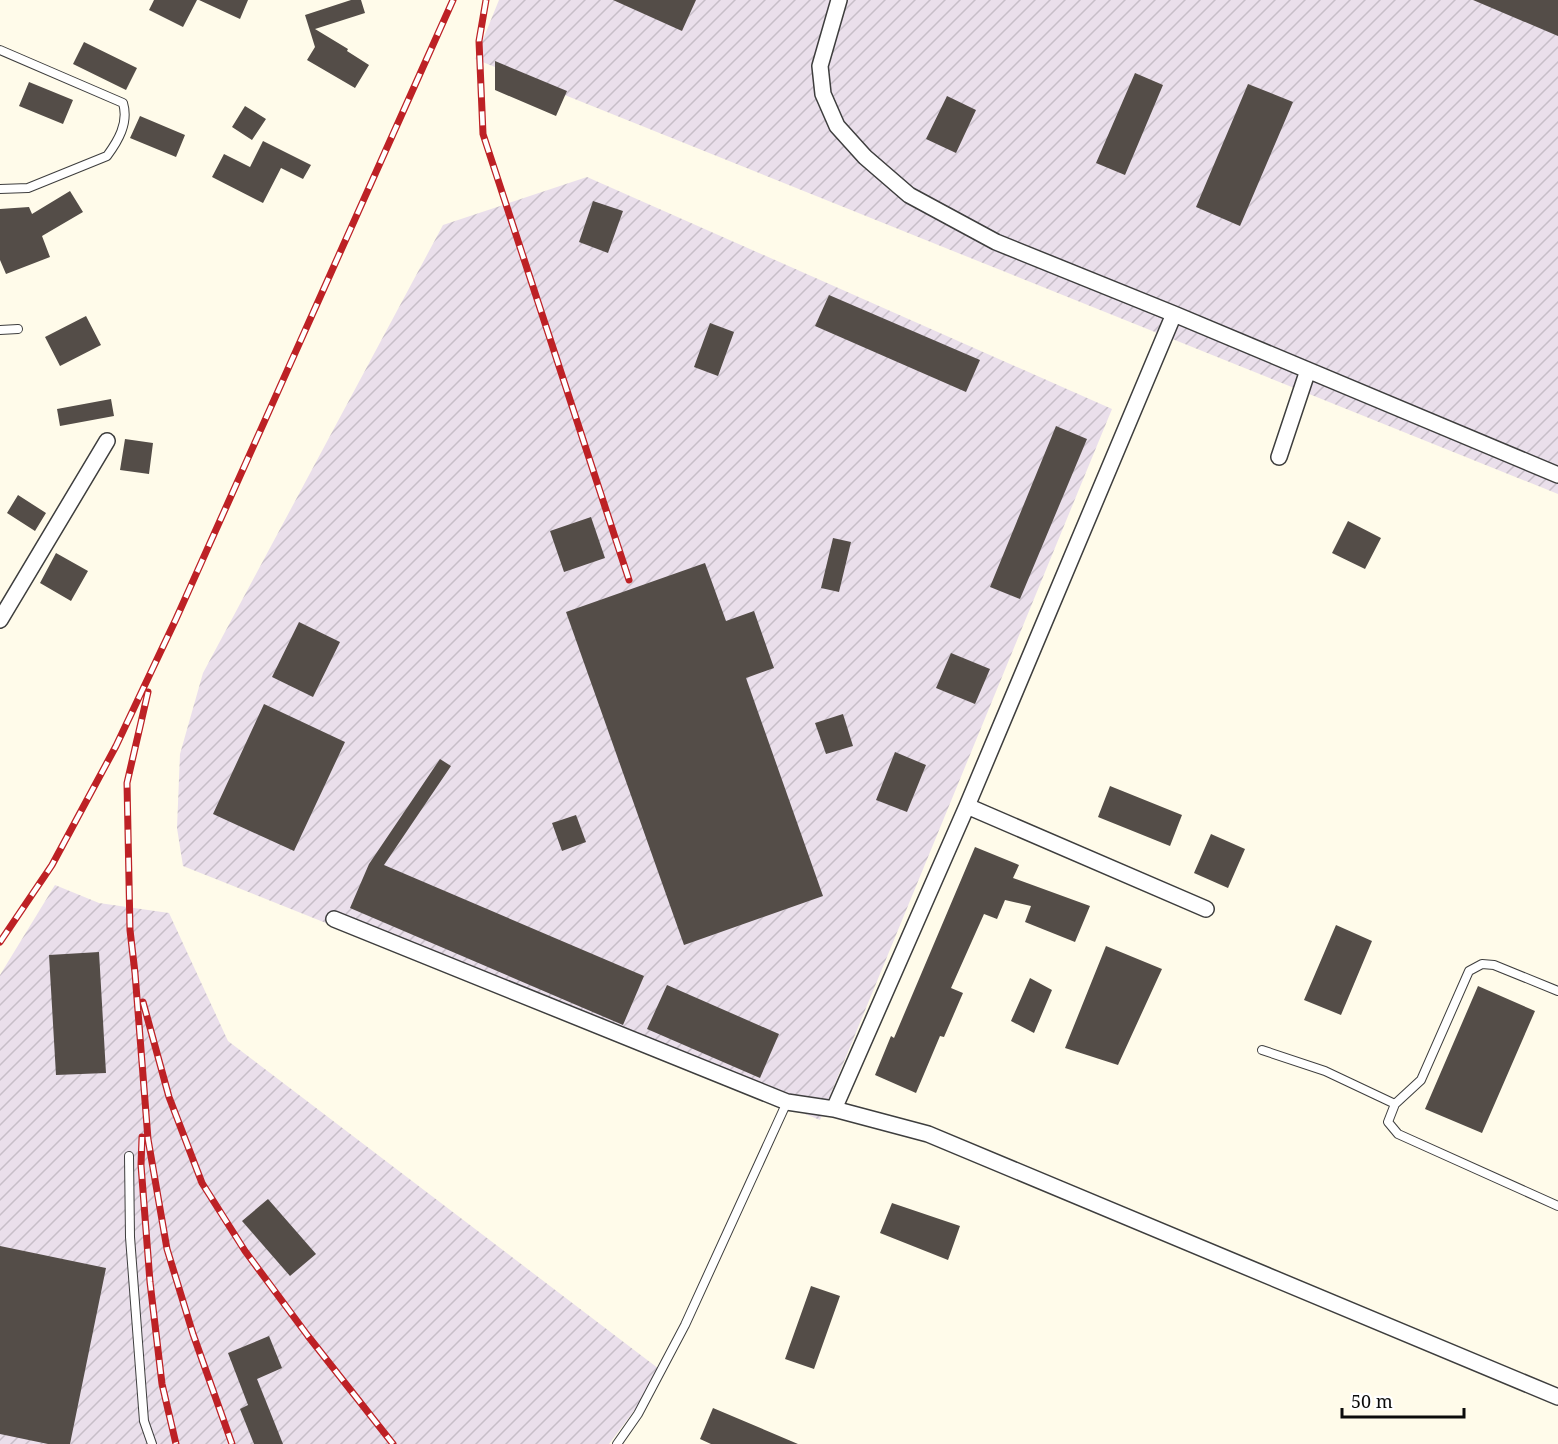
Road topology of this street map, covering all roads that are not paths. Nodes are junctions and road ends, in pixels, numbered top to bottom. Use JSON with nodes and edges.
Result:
{"nodes":[{"id":1,"x":839,"y":0,"type":"edge"},
{"id":2,"x":0,"y":50,"type":"edge"},
{"id":3,"x":0,"y":189,"type":"edge"},
{"id":4,"x":1174,"y":314,"type":"junction"},
{"id":5,"x":18,"y":329,"type":"dead end"},
{"id":6,"x":0,"y":330,"type":"edge"},
{"id":7,"x":1308,"y":370,"type":"junction"},
{"id":8,"x":107,"y":441,"type":"dead end"},
{"id":9,"x":1279,"y":457,"type":"dead end"},
{"id":10,"x":1558,"y":475,"type":"edge"},
{"id":11,"x":0,"y":620,"type":"edge"},
{"id":12,"x":967,"y":806,"type":"junction"},
{"id":13,"x":1206,"y":909,"type":"dead end"},
{"id":14,"x":334,"y":919,"type":"dead end"},
{"id":15,"x":1558,"y":991,"type":"edge"},
{"id":16,"x":1262,"y":1050,"type":"dead end"},
{"id":17,"x":787,"y":1102,"type":"junction"},
{"id":18,"x":1395,"y":1104,"type":"junction"},
{"id":19,"x":834,"y":1109,"type":"junction"},
{"id":20,"x":129,"y":1156,"type":"dead end"},
{"id":21,"x":1558,"y":1206,"type":"edge"},
{"id":22,"x":1558,"y":1397,"type":"edge"},
{"id":23,"x":152,"y":1444,"type":"edge"},
{"id":24,"x":617,"y":1444,"type":"edge"}],
"edges":[{"from":1,"to":4,"type":"street"},
{"from":2,"to":3,"type":"lane"},
{"from":4,"to":7,"type":"street"},
{"from":4,"to":12,"type":"street"},
{"from":5,"to":6,"type":"lane"},
{"from":7,"to":9,"type":"street"},
{"from":7,"to":10,"type":"street"},
{"from":8,"to":11,"type":"street"},
{"from":12,"to":13,"type":"street"},
{"from":12,"to":19,"type":"street"},
{"from":14,"to":17,"type":"street"},
{"from":15,"to":18,"type":"lane"},
{"from":16,"to":18,"type":"lane"},
{"from":17,"to":19,"type":"street"},
{"from":17,"to":24,"type":"lane"},
{"from":18,"to":21,"type":"lane"},
{"from":19,"to":22,"type":"street"},
{"from":20,"to":23,"type":"lane"}]}
